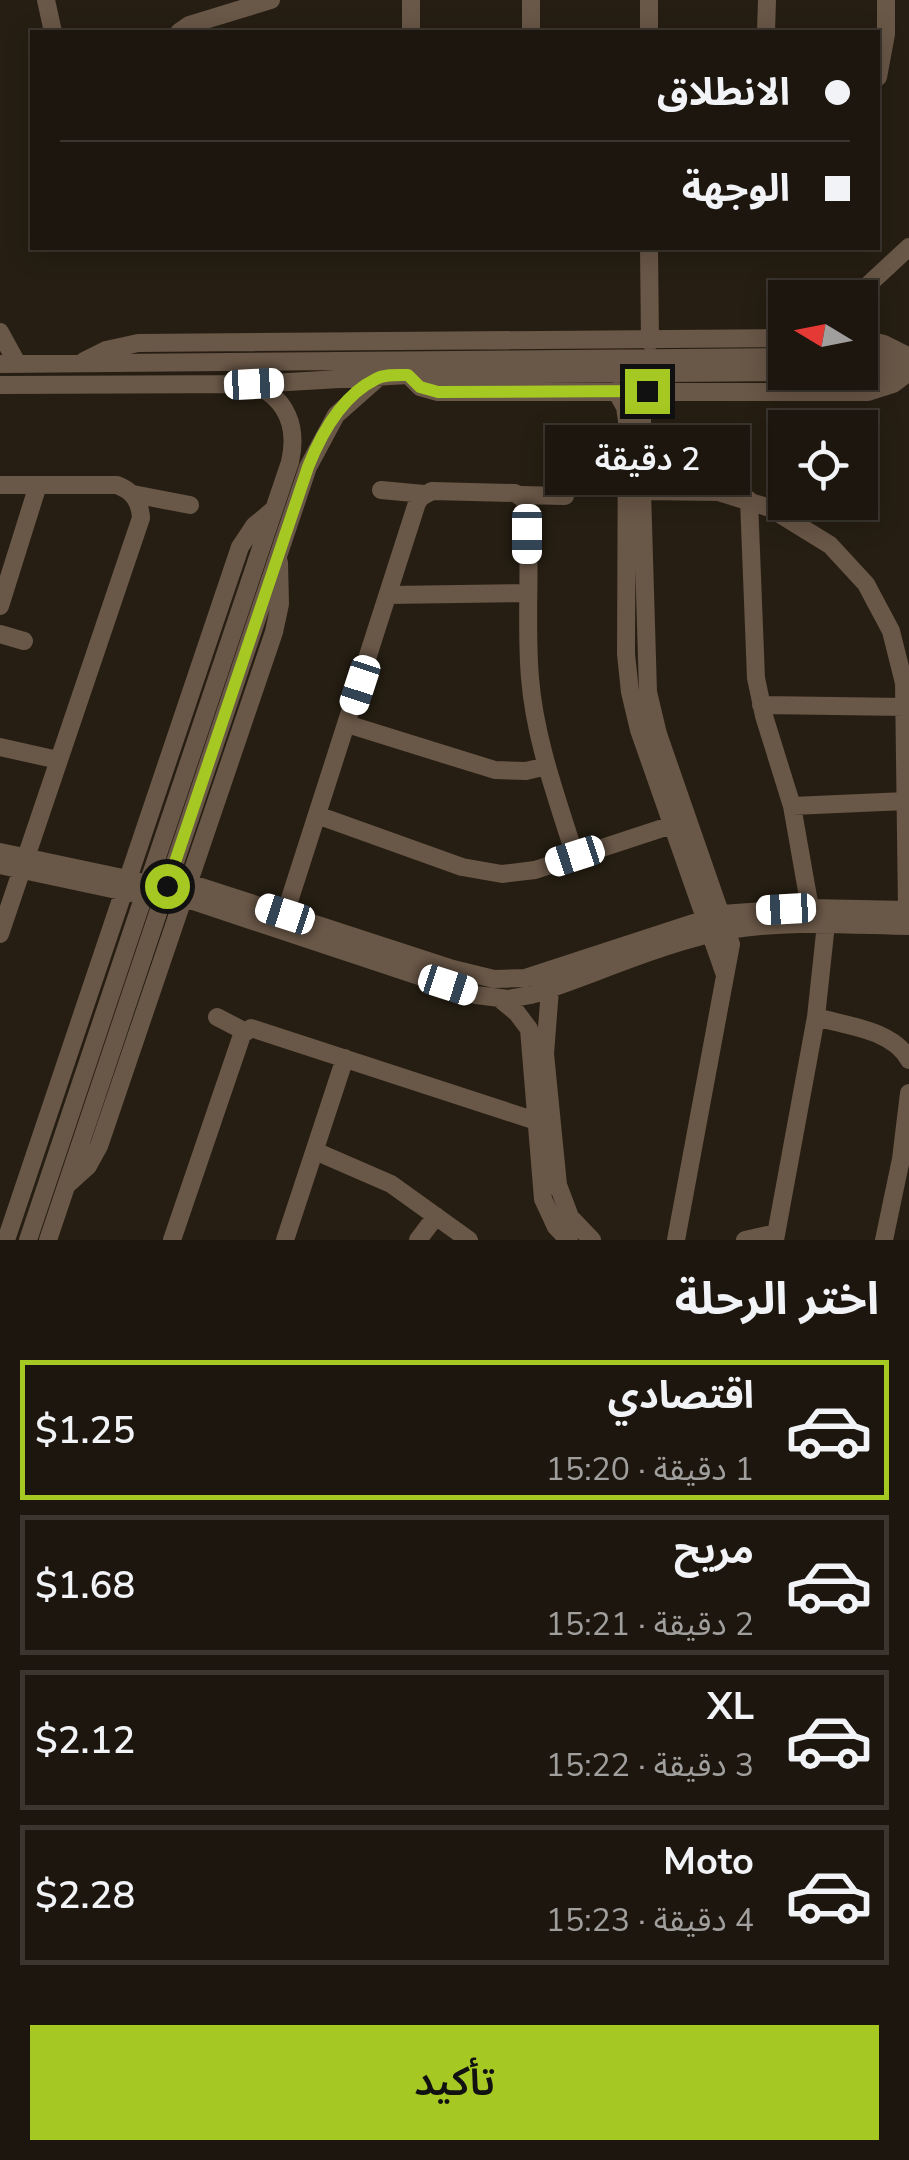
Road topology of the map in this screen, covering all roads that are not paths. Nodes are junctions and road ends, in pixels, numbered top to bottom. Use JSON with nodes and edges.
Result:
{"nodes":[{"id":1,"x":46,"y":0,"type":"edge"},
{"id":2,"x":271,"y":0,"type":"edge"},
{"id":3,"x":411,"y":0,"type":"edge"},
{"id":4,"x":531,"y":0,"type":"edge"},
{"id":5,"x":649,"y":0,"type":"edge"},
{"id":6,"x":767,"y":0,"type":"edge"},
{"id":7,"x":886,"y":0,"type":"edge"},
{"id":8,"x":53,"y":30,"type":"edge"},
{"id":9,"x":181,"y":30,"type":"edge"},
{"id":10,"x":411,"y":30,"type":"edge"},
{"id":11,"x":531,"y":30,"type":"edge"},
{"id":12,"x":649,"y":30,"type":"edge"},
{"id":13,"x":766,"y":30,"type":"edge"},
{"id":14,"x":880,"y":66,"type":"edge"},
{"id":15,"x":909,"y":247,"type":"edge"},
{"id":16,"x":650,"y":250,"type":"edge"},
{"id":17,"x":873,"y":280,"type":"edge"},
{"id":18,"x":0,"y":332,"type":"edge"},
{"id":19,"x":768,"y":339,"type":"edge"},
{"id":20,"x":650,"y":342,"type":"junction"},
{"id":21,"x":878,"y":342,"type":"edge"},
{"id":22,"x":768,"y":357,"type":"edge"},
{"id":23,"x":878,"y":359,"type":"edge"},
{"id":24,"x":909,"y":363,"type":"edge"},
{"id":25,"x":9,"y":364,"type":"edge"},
{"id":26,"x":80,"y":364,"type":"junction"},
{"id":27,"x":878,"y":367,"type":"edge"},
{"id":28,"x":768,"y":372,"type":"edge"},
{"id":29,"x":408,"y":375,"type":"junction"},
{"id":30,"x":379,"y":377,"type":"junction"},
{"id":31,"x":254,"y":384,"type":"junction"},
{"id":32,"x":0,"y":385,"type":"edge"},
{"id":33,"x":647,"y":391,"type":"junction"},
{"id":34,"x":616,"y":392,"type":"junction"},
{"id":35,"x":0,"y":485,"type":"edge"},
{"id":36,"x":38,"y":485,"type":"junction"},
{"id":37,"x":380,"y":490,"type":"dead end"},
{"id":38,"x":642,"y":491,"type":"junction"},
{"id":39,"x":132,"y":494,"type":"junction"},
{"id":40,"x":424,"y":494,"type":"junction"},
{"id":41,"x":522,"y":496,"type":"junction"},
{"id":42,"x":565,"y":496,"type":"dead end"},
{"id":43,"x":749,"y":500,"type":"junction"},
{"id":44,"x":190,"y":505,"type":"dead end"},
{"id":45,"x":279,"y":551,"type":"junction"},
{"id":46,"x":527,"y":594,"type":"junction"},
{"id":47,"x":389,"y":595,"type":"junction"},
{"id":48,"x":0,"y":606,"type":"edge"},
{"id":49,"x":0,"y":634,"type":"edge"},
{"id":50,"x":24,"y":641,"type":"dead end"},
{"id":51,"x":761,"y":705,"type":"junction"},
{"id":52,"x":905,"y":707,"type":"junction"},
{"id":53,"x":347,"y":724,"type":"junction"},
{"id":54,"x":0,"y":748,"type":"edge"},
{"id":55,"x":58,"y":760,"type":"junction"},
{"id":56,"x":547,"y":766,"type":"junction"},
{"id":57,"x":906,"y":801,"type":"junction"},
{"id":58,"x":792,"y":806,"type":"junction"},
{"id":59,"x":317,"y":815,"type":"junction"},
{"id":60,"x":675,"y":824,"type":"junction"},
{"id":61,"x":0,"y":852,"type":"edge"},
{"id":62,"x":575,"y":856,"type":"junction"},
{"id":63,"x":24,"y":863,"type":"junction"},
{"id":64,"x":0,"y":864,"type":"edge"},
{"id":65,"x":136,"y":888,"type":"junction"},
{"id":66,"x":186,"y":890,"type":"junction"},
{"id":67,"x":810,"y":908,"type":"junction"},
{"id":68,"x":285,"y":914,"type":"junction"},
{"id":69,"x":908,"y":915,"type":"edge"},
{"id":70,"x":717,"y":924,"type":"junction"},
{"id":71,"x":826,"y":924,"type":"junction"},
{"id":72,"x":0,"y":934,"type":"edge"},
{"id":73,"x":550,"y":988,"type":"junction"},
{"id":74,"x":498,"y":998,"type":"junction"},
{"id":75,"x":217,"y":1017,"type":"dead end"},
{"id":76,"x":816,"y":1017,"type":"junction"},
{"id":77,"x":244,"y":1031,"type":"junction"},
{"id":78,"x":883,"y":1036,"type":"junction"},
{"id":79,"x":909,"y":1036,"type":"edge"},
{"id":80,"x":345,"y":1058,"type":"junction"},
{"id":81,"x":909,"y":1060,"type":"edge"},
{"id":82,"x":909,"y":1093,"type":"edge"},
{"id":83,"x":536,"y":1121,"type":"junction"},
{"id":84,"x":315,"y":1150,"type":"junction"},
{"id":85,"x":67,"y":1184,"type":"junction"},
{"id":86,"x":436,"y":1216,"type":"junction"},
{"id":87,"x":561,"y":1237,"type":"edge"},
{"id":88,"x":776,"y":1237,"type":"edge"},
{"id":89,"x":6,"y":1240,"type":"edge"},
{"id":90,"x":28,"y":1240,"type":"edge"},
{"id":91,"x":48,"y":1240,"type":"edge"},
{"id":92,"x":172,"y":1240,"type":"edge"},
{"id":93,"x":285,"y":1240,"type":"edge"},
{"id":94,"x":418,"y":1240,"type":"edge"},
{"id":95,"x":469,"y":1240,"type":"edge"},
{"id":96,"x":592,"y":1240,"type":"edge"},
{"id":97,"x":676,"y":1240,"type":"edge"},
{"id":98,"x":745,"y":1240,"type":"edge"},
{"id":99,"x":884,"y":1240,"type":"edge"}],
"edges":[{"from":1,"to":8,"type":"street"},
{"from":2,"to":9,"type":"street"},
{"from":3,"to":10,"type":"street"},
{"from":4,"to":11,"type":"street"},
{"from":5,"to":12,"type":"street"},
{"from":6,"to":13,"type":"street"},
{"from":7,"to":14,"type":"street"},
{"from":15,"to":17,"type":"street"},
{"from":16,"to":20,"type":"street"},
{"from":18,"to":25,"type":"street"},
{"from":19,"to":20,"type":"street"},
{"from":20,"to":26,"type":"street"},
{"from":21,"to":24,"type":"street"},
{"from":22,"to":26,"type":"street"},
{"from":23,"to":24,"type":"street"},
{"from":24,"to":27,"type":"street"},
{"from":24,"to":33,"type":"street"},
{"from":25,"to":26,"type":"street"},
{"from":28,"to":29,"type":"street"},
{"from":29,"to":30,"type":"street"},
{"from":29,"to":34,"type":"street"},
{"from":30,"to":31,"type":"street"},
{"from":30,"to":45,"type":"street"},
{"from":31,"to":32,"type":"street"},
{"from":31,"to":65,"type":"street"},
{"from":33,"to":34,"type":"street"},
{"from":33,"to":38,"type":"street"},
{"from":34,"to":60,"type":"street"},
{"from":35,"to":36,"type":"street"},
{"from":36,"to":39,"type":"street"},
{"from":36,"to":48,"type":"street"},
{"from":37,"to":40,"type":"street"},
{"from":38,"to":43,"type":"street"},
{"from":38,"to":70,"type":"street"},
{"from":39,"to":44,"type":"street"},
{"from":39,"to":55,"type":"street"},
{"from":40,"to":41,"type":"street"},
{"from":40,"to":47,"type":"street"},
{"from":41,"to":42,"type":"street"},
{"from":41,"to":46,"type":"street"},
{"from":43,"to":51,"type":"street"},
{"from":43,"to":52,"type":"street"},
{"from":45,"to":66,"type":"street"},
{"from":45,"to":85,"type":"street"},
{"from":46,"to":47,"type":"street"},
{"from":46,"to":56,"type":"street"},
{"from":47,"to":53,"type":"street"},
{"from":49,"to":50,"type":"street"},
{"from":51,"to":52,"type":"street"},
{"from":51,"to":58,"type":"street"},
{"from":52,"to":57,"type":"street"},
{"from":53,"to":56,"type":"street"},
{"from":53,"to":59,"type":"street"},
{"from":54,"to":55,"type":"street"},
{"from":55,"to":63,"type":"street"},
{"from":56,"to":62,"type":"street"},
{"from":57,"to":58,"type":"street"},
{"from":57,"to":69,"type":"street"},
{"from":58,"to":67,"type":"street"},
{"from":59,"to":62,"type":"street"},
{"from":59,"to":68,"type":"street"},
{"from":60,"to":62,"type":"street"},
{"from":60,"to":70,"type":"street"},
{"from":61,"to":63,"type":"street"},
{"from":63,"to":64,"type":"street"},
{"from":63,"to":65,"type":"street"},
{"from":63,"to":72,"type":"street"},
{"from":65,"to":89,"type":"street"},
{"from":65,"to":90,"type":"street"},
{"from":66,"to":68,"type":"street"},
{"from":66,"to":74,"type":"street"},
{"from":66,"to":85,"type":"street"},
{"from":67,"to":69,"type":"street"},
{"from":67,"to":70,"type":"street"},
{"from":68,"to":70,"type":"street"},
{"from":69,"to":71,"type":"street"},
{"from":70,"to":71,"type":"street"},
{"from":70,"to":73,"type":"street"},
{"from":70,"to":97,"type":"street"},
{"from":71,"to":76,"type":"street"},
{"from":73,"to":74,"type":"street"},
{"from":73,"to":96,"type":"street"},
{"from":74,"to":83,"type":"street"},
{"from":75,"to":77,"type":"street"},
{"from":76,"to":78,"type":"street"},
{"from":76,"to":88,"type":"street"},
{"from":77,"to":80,"type":"street"},
{"from":77,"to":92,"type":"street"},
{"from":78,"to":79,"type":"street"},
{"from":78,"to":81,"type":"street"},
{"from":80,"to":83,"type":"street"},
{"from":80,"to":84,"type":"street"},
{"from":82,"to":99,"type":"street"},
{"from":83,"to":87,"type":"street"},
{"from":84,"to":86,"type":"street"},
{"from":84,"to":93,"type":"street"},
{"from":85,"to":91,"type":"street"},
{"from":86,"to":94,"type":"street"},
{"from":86,"to":95,"type":"street"},
{"from":88,"to":98,"type":"street"}]}
